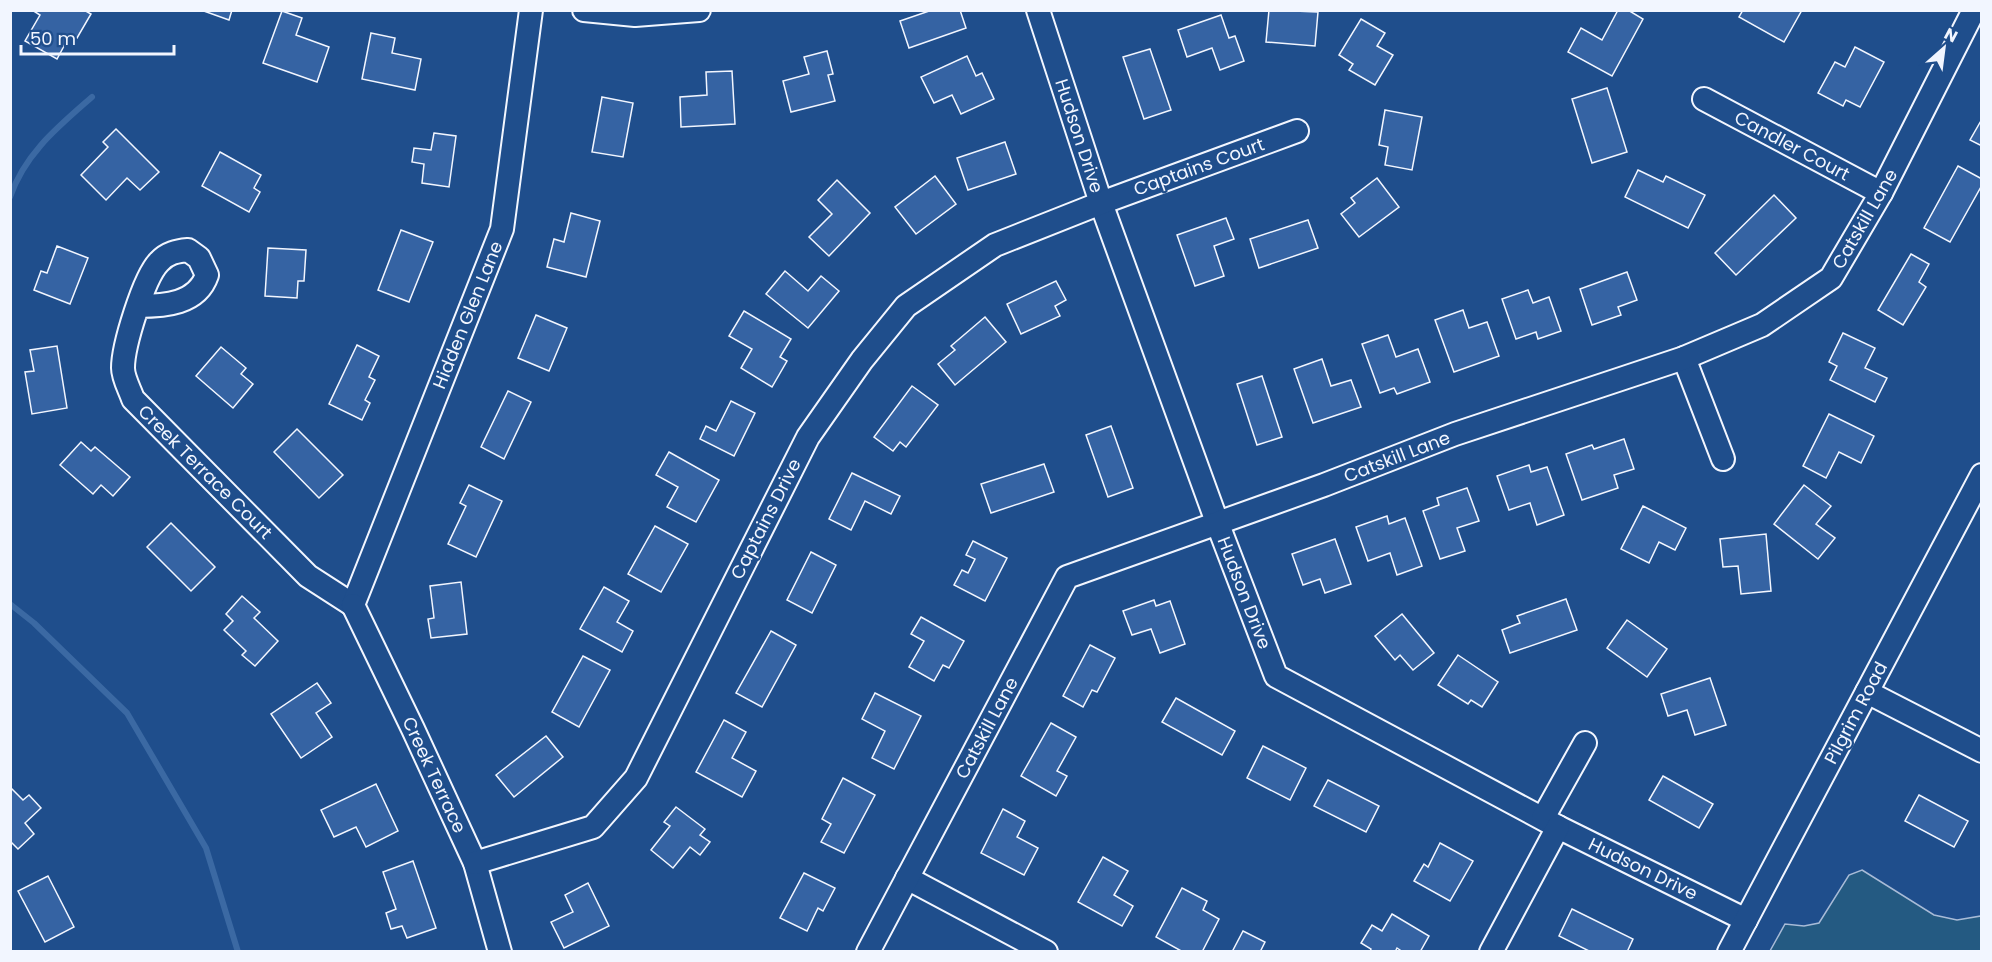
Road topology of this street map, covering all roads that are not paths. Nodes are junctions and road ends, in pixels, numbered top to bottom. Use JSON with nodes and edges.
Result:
{"nodes":[{"id":1,"x":531,"y":10,"type":"edge"},
{"id":2,"x":584,"y":10,"type":"edge"},
{"id":3,"x":699,"y":10,"type":"edge"},
{"id":4,"x":1038,"y":10,"type":"edge"},
{"id":5,"x":1974,"y":10,"type":"edge"},
{"id":6,"x":1704,"y":99,"type":"dead end"},
{"id":7,"x":1297,"y":131,"type":"dead end"},
{"id":8,"x":1881,"y":193,"type":"junction"},
{"id":9,"x":1101,"y":203,"type":"junction"},
{"id":10,"x":138,"y":306,"type":"dead end"},
{"id":11,"x":1684,"y":358,"type":"junction"},
{"id":12,"x":1723,"y":459,"type":"dead end"},
{"id":13,"x":1982,"y":475,"type":"edge"},
{"id":14,"x":1217,"y":522,"type":"junction"},
{"id":15,"x":353,"y":605,"type":"junction"},
{"id":16,"x":1868,"y":692,"type":"junction"},
{"id":17,"x":1585,"y":742,"type":"dead end"},
{"id":18,"x":1982,"y":751,"type":"edge"},
{"id":19,"x":1550,"y":823,"type":"junction"},
{"id":20,"x":475,"y":863,"type":"junction"},
{"id":21,"x":907,"y":878,"type":"junction"},
{"id":22,"x":1746,"y":920,"type":"junction"},
{"id":23,"x":500,"y":951,"type":"edge"},
{"id":24,"x":868,"y":951,"type":"edge"},
{"id":25,"x":1046,"y":951,"type":"edge"},
{"id":26,"x":1491,"y":951,"type":"edge"},
{"id":27,"x":1729,"y":951,"type":"edge"}],
"edges":[{"from":1,"to":15,"type":"street","name":"Hidden Glen Lane"},
{"from":2,"to":3,"type":"street"},
{"from":4,"to":9,"type":"street","name":"Hudson Drive"},
{"from":5,"to":8,"type":"street","name":"Catskill Lane"},
{"from":6,"to":8,"type":"street","name":"Candler Court"},
{"from":7,"to":9,"type":"street","name":"Captains Court"},
{"from":8,"to":11,"type":"street","name":"Catskill Lane"},
{"from":9,"to":14,"type":"street","name":"Hudson Drive"},
{"from":9,"to":20,"type":"street","name":"Captains Drive"},
{"from":10,"to":15,"type":"street","name":"Creek Terrace Court"},
{"from":11,"to":12,"type":"street"},
{"from":11,"to":14,"type":"street","name":"Catskill Lane"},
{"from":13,"to":16,"type":"street","name":"Pilgrim Road"},
{"from":14,"to":19,"type":"street","name":"Hudson Drive"},
{"from":14,"to":21,"type":"street","name":"Catskill Lane"},
{"from":15,"to":20,"type":"street","name":"Creek Terrace"},
{"from":16,"to":18,"type":"street"},
{"from":16,"to":22,"type":"street","name":"Pilgrim Road"},
{"from":17,"to":19,"type":"street"},
{"from":19,"to":22,"type":"street","name":"Hudson Drive"},
{"from":19,"to":26,"type":"street"},
{"from":20,"to":23,"type":"street","name":"Creek Terrace"},
{"from":21,"to":24,"type":"street","name":"Catskill Lane"},
{"from":21,"to":25,"type":"street"},
{"from":22,"to":27,"type":"street","name":"Pilgrim Road"}]}
